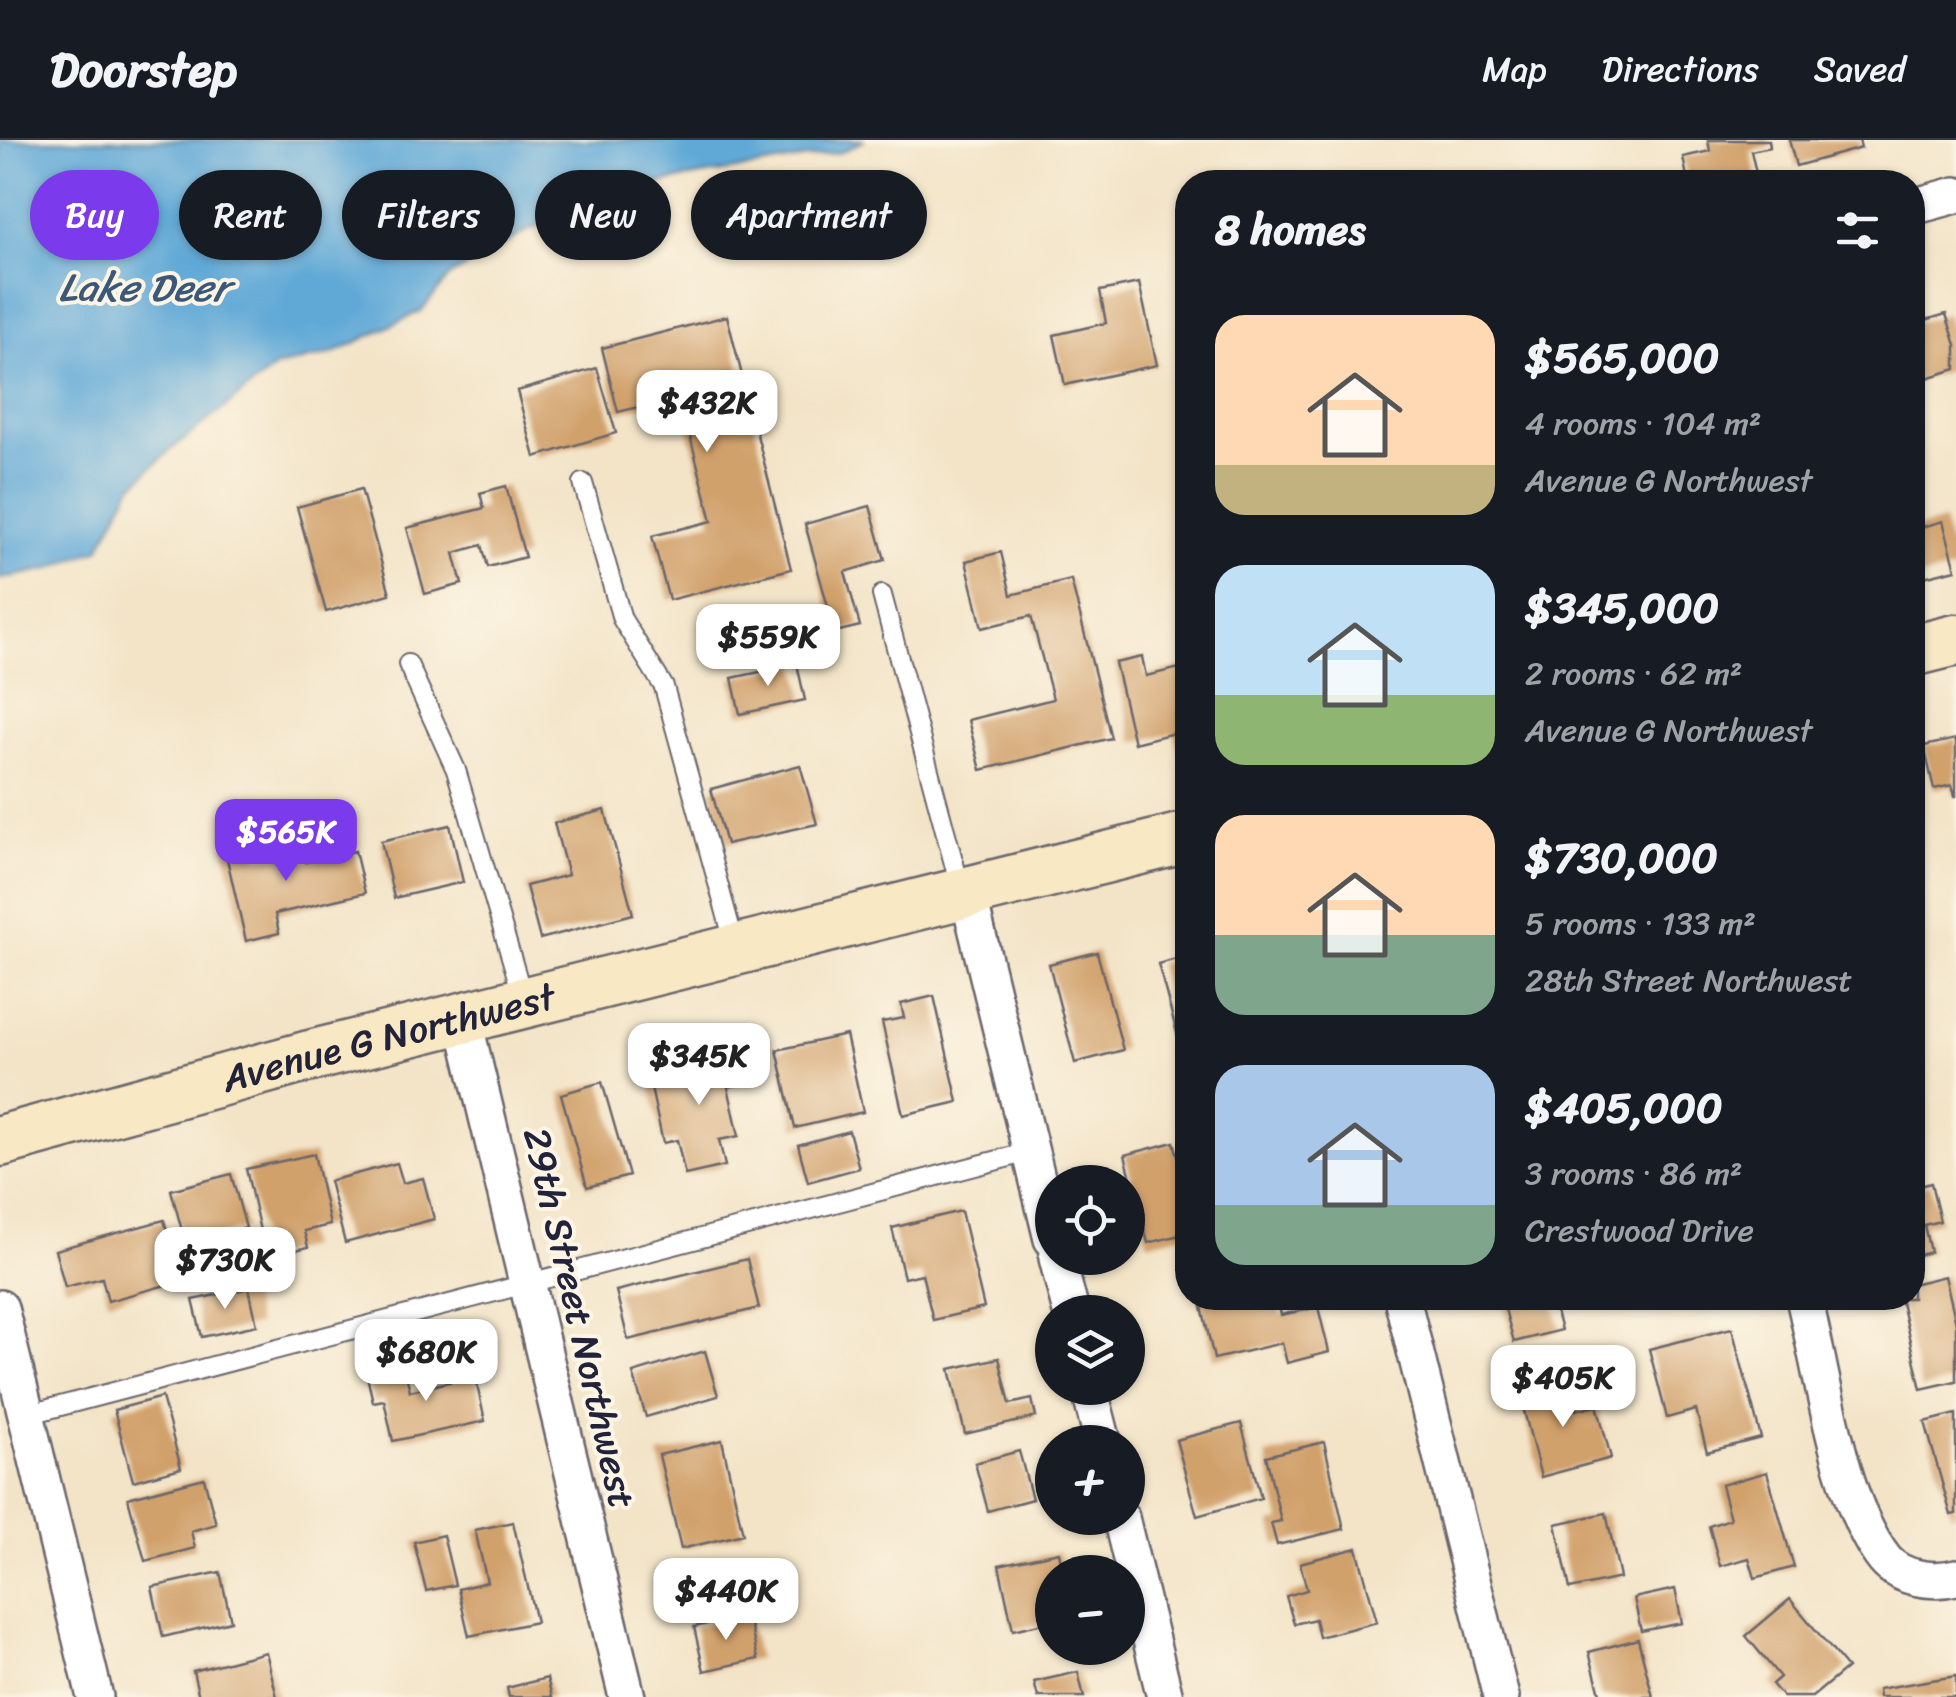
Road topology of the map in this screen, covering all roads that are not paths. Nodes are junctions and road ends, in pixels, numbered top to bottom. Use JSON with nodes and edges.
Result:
{"nodes":[{"id":1,"x":1956,"y":195,"type":"edge"},
{"id":2,"x":1925,"y":203,"type":"edge"},
{"id":3,"x":583,"y":483,"type":"dead end"},
{"id":4,"x":882,"y":596,"type":"dead end"},
{"id":5,"x":1956,"y":640,"type":"edge"},
{"id":6,"x":1925,"y":648,"type":"edge"},
{"id":7,"x":408,"y":664,"type":"dead end"},
{"id":8,"x":1175,"y":840,"type":"edge"},
{"id":9,"x":965,"y":895,"type":"junction"},
{"id":10,"x":737,"y":950,"type":"junction"},
{"id":11,"x":524,"y":1002,"type":"junction"},
{"id":12,"x":463,"y":1017,"type":"junction"},
{"id":13,"x":0,"y":1141,"type":"edge"},
{"id":14,"x":1029,"y":1152,"type":"junction"},
{"id":15,"x":1035,"y":1175,"type":"edge"},
{"id":16,"x":530,"y":1283,"type":"junction"},
{"id":17,"x":0,"y":1308,"type":"edge"},
{"id":18,"x":1405,"y":1310,"type":"edge"},
{"id":19,"x":1807,"y":1310,"type":"edge"},
{"id":20,"x":26,"y":1414,"type":"junction"},
{"id":21,"x":1125,"y":1535,"type":"edge"},
{"id":22,"x":1956,"y":1577,"type":"edge"},
{"id":23,"x":95,"y":1697,"type":"edge"},
{"id":24,"x":628,"y":1697,"type":"edge"},
{"id":25,"x":1165,"y":1697,"type":"edge"},
{"id":26,"x":1501,"y":1697,"type":"edge"}],
"edges":[{"from":1,"to":2,"type":"street"},
{"from":3,"to":10,"type":"lane"},
{"from":4,"to":9,"type":"lane"},
{"from":5,"to":6,"type":"main road"},
{"from":7,"to":11,"type":"lane"},
{"from":8,"to":9,"type":"main road","name":"Avenue G Northwest"},
{"from":9,"to":10,"type":"main road","name":"Avenue G Northwest"},
{"from":9,"to":14,"type":"street"},
{"from":10,"to":11,"type":"main road","name":"Avenue G Northwest"},
{"from":11,"to":12,"type":"main road","name":"Avenue G Northwest"},
{"from":12,"to":13,"type":"main road","name":"Avenue G Northwest"},
{"from":12,"to":16,"type":"street","name":"29th Street Northwest"},
{"from":14,"to":15,"type":"street"},
{"from":14,"to":16,"type":"lane"},
{"from":16,"to":20,"type":"lane"},
{"from":16,"to":24,"type":"street","name":"29th Street Northwest"},
{"from":17,"to":20,"type":"street"},
{"from":18,"to":26,"type":"street"},
{"from":19,"to":22,"type":"street"},
{"from":20,"to":23,"type":"street"},
{"from":21,"to":25,"type":"street"}]}
